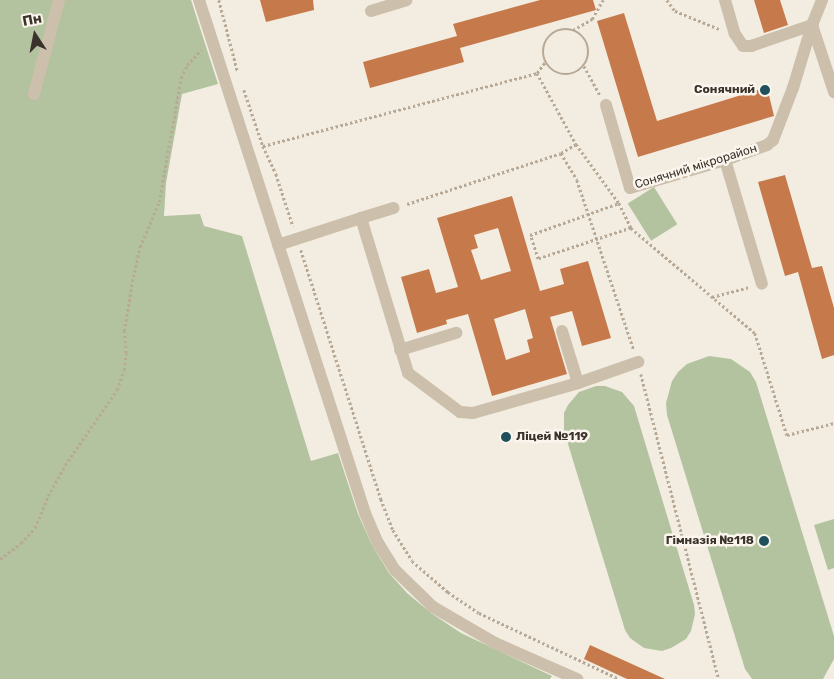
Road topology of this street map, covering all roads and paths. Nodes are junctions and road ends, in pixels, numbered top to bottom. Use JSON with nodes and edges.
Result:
{"nodes":[{"id":1,"x":59,"y":0,"type":"edge"},
{"id":2,"x":199,"y":0,"type":"edge"},
{"id":3,"x":219,"y":0,"type":"edge"},
{"id":4,"x":406,"y":0,"type":"edge"},
{"id":5,"x":603,"y":0,"type":"edge"},
{"id":6,"x":667,"y":0,"type":"edge"},
{"id":7,"x":725,"y":0,"type":"edge"},
{"id":8,"x":822,"y":0,"type":"edge"},
{"id":9,"x":371,"y":11,"type":"dead end"},
{"id":10,"x":812,"y":25,"type":"junction"},
{"id":11,"x":573,"y":30,"type":"junction"},
{"id":12,"x":735,"y":34,"type":"junction"},
{"id":13,"x":212,"y":41,"type":"junction"},
{"id":14,"x":546,"y":61,"type":"junction"},
{"id":15,"x":584,"y":66,"type":"junction"},
{"id":16,"x":537,"y":73,"type":"junction"},
{"id":17,"x":239,"y":75,"type":"dead end"},
{"id":18,"x":242,"y":84,"type":"dead end"},
{"id":19,"x":834,"y":92,"type":"edge"},
{"id":20,"x":34,"y":94,"type":"dead end"},
{"id":21,"x":606,"y":105,"type":"joint"},
{"id":22,"x":576,"y":144,"type":"junction"},
{"id":23,"x":263,"y":146,"type":"junction"},
{"id":24,"x":247,"y":150,"type":"junction"},
{"id":25,"x":561,"y":153,"type":"junction"},
{"id":26,"x":725,"y":160,"type":"junction"},
{"id":27,"x":620,"y":203,"type":"junction"},
{"id":28,"x":394,"y":208,"type":"joint"},
{"id":29,"x":588,"y":213,"type":"junction"},
{"id":30,"x":361,"y":218,"type":"junction"},
{"id":31,"x":631,"y":228,"type":"junction"},
{"id":32,"x":297,"y":239,"type":"junction"},
{"id":33,"x":596,"y":239,"type":"junction"},
{"id":34,"x":278,"y":245,"type":"junction"},
{"id":35,"x":762,"y":284,"type":"joint"},
{"id":36,"x":712,"y":297,"type":"junction"},
{"id":37,"x":562,"y":331,"type":"dead end"},
{"id":38,"x":456,"y":333,"type":"dead end"},
{"id":39,"x":400,"y":350,"type":"junction"},
{"id":40,"x":638,"y":362,"type":"junction"},
{"id":41,"x":578,"y":383,"type":"junction"},
{"id":42,"x":834,"y":423,"type":"edge"},
{"id":43,"x":0,"y":560,"type":"edge"},
{"id":44,"x":557,"y":675,"type":"edge"},
{"id":45,"x":577,"y":679,"type":"edge"},
{"id":46,"x":619,"y":679,"type":"edge"},
{"id":47,"x":719,"y":679,"type":"edge"}],
"edges":[{"from":1,"to":20,"type":"street"},
{"from":2,"to":13,"type":"street"},
{"from":3,"to":17,"type":"path"},
{"from":4,"to":9,"type":"street"},
{"from":5,"to":11,"type":"path"},
{"from":6,"to":12,"type":"path"},
{"from":7,"to":12,"type":"street"},
{"from":8,"to":10,"type":"street","name":"Сонячний мікрорайон"},
{"from":10,"to":12,"type":"street"},
{"from":10,"to":19,"type":"street"},
{"from":10,"to":26,"type":"street","name":"Сонячний мікрорайон"},
{"from":11,"to":14,"type":"path"},
{"from":11,"to":15,"type":"path"},
{"from":13,"to":24,"type":"street"},
{"from":13,"to":43,"type":"path"},
{"from":14,"to":15,"type":"path"},
{"from":14,"to":16,"type":"path"},
{"from":15,"to":21,"type":"path"},
{"from":16,"to":22,"type":"path"},
{"from":16,"to":23,"type":"path"},
{"from":18,"to":23,"type":"path"},
{"from":21,"to":26,"type":"street","name":"Сонячний мікрорайон"},
{"from":22,"to":25,"type":"path"},
{"from":22,"to":27,"type":"path"},
{"from":23,"to":24,"type":"path"},
{"from":23,"to":32,"type":"path"},
{"from":24,"to":34,"type":"street"},
{"from":25,"to":28,"type":"path"},
{"from":25,"to":29,"type":"path"},
{"from":26,"to":35,"type":"street"},
{"from":27,"to":29,"type":"path"},
{"from":27,"to":31,"type":"path"},
{"from":28,"to":30,"type":"street"},
{"from":29,"to":33,"type":"path"},
{"from":29,"to":33,"type":"path"},
{"from":30,"to":32,"type":"street"},
{"from":30,"to":39,"type":"street"},
{"from":31,"to":33,"type":"path"},
{"from":31,"to":36,"type":"path"},
{"from":32,"to":34,"type":"street"},
{"from":32,"to":46,"type":"path"},
{"from":33,"to":40,"type":"path"},
{"from":34,"to":44,"type":"street"},
{"from":35,"to":36,"type":"path"},
{"from":36,"to":42,"type":"path"},
{"from":37,"to":41,"type":"street"},
{"from":38,"to":39,"type":"street"},
{"from":39,"to":41,"type":"street"},
{"from":40,"to":41,"type":"street"},
{"from":40,"to":47,"type":"path"},
{"from":44,"to":45,"type":"street"}]}
